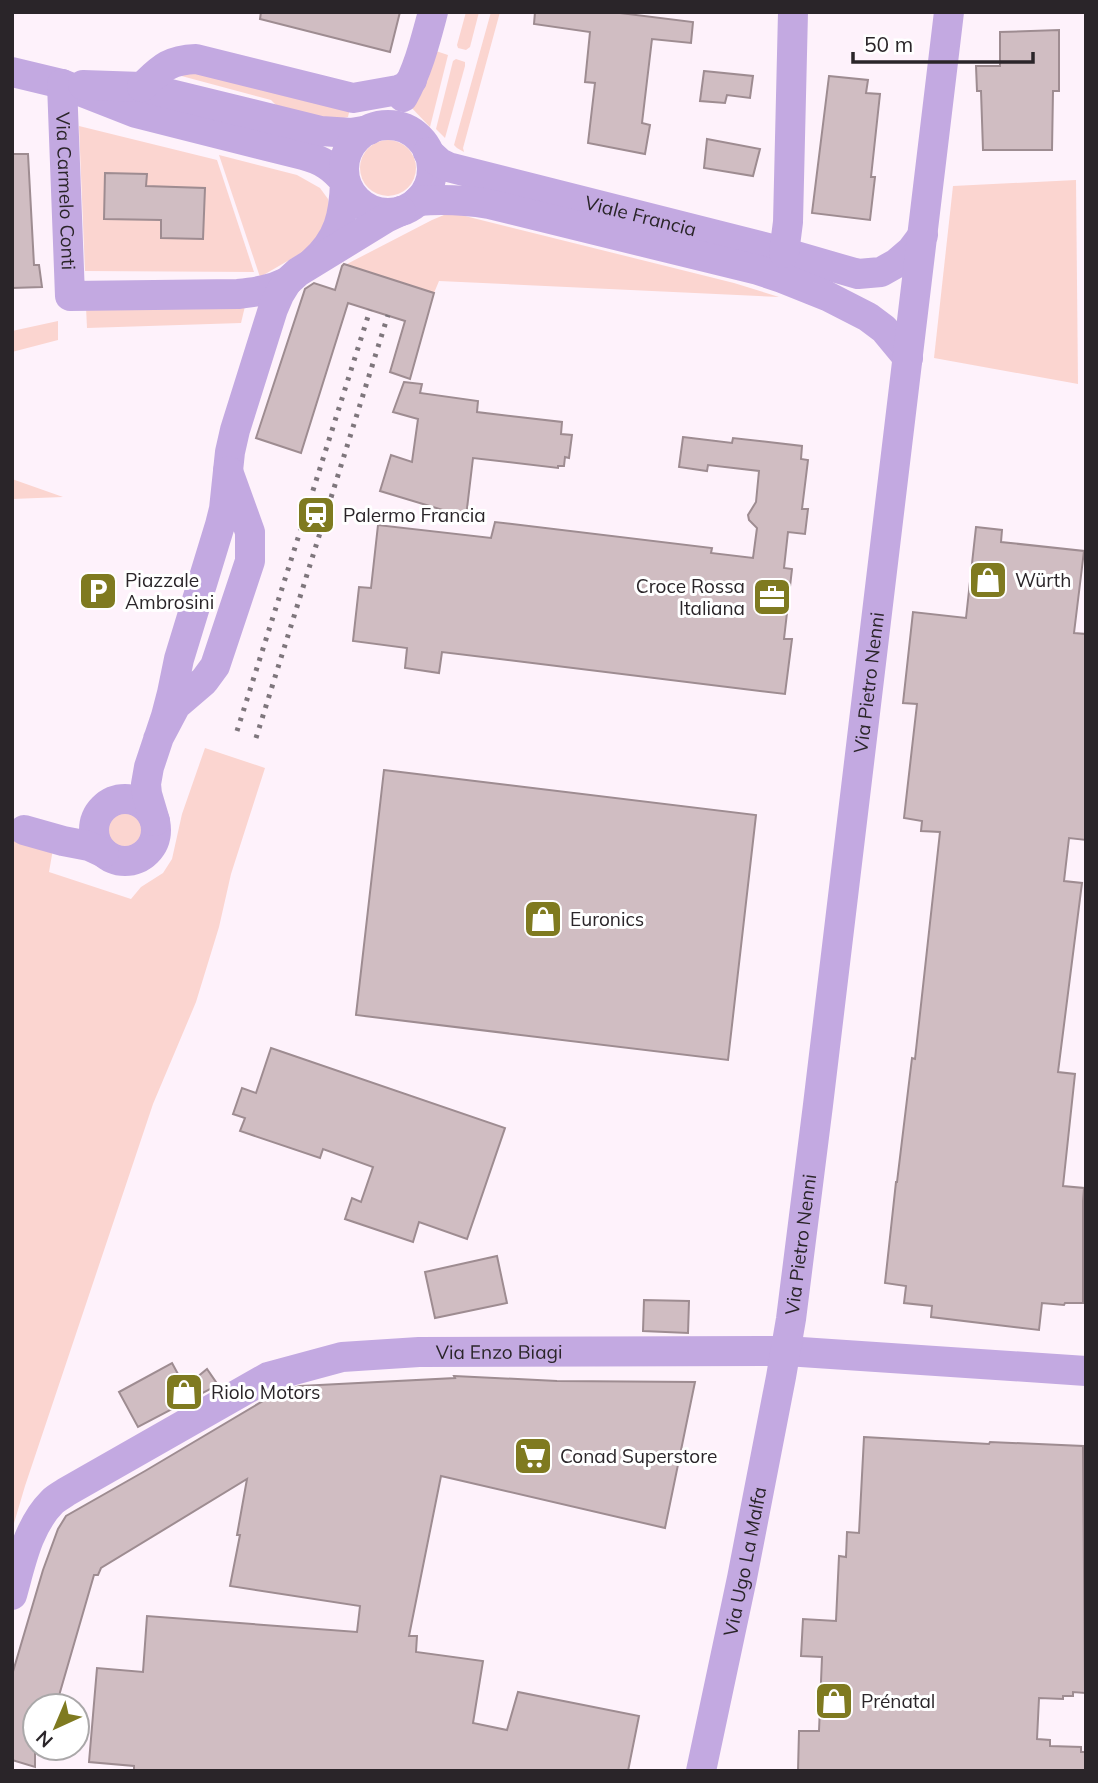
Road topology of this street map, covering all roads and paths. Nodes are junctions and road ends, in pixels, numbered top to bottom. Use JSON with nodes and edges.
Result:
{"nodes":[{"id":1,"x":433,"y":12,"type":"edge"},
{"id":2,"x":793,"y":12,"type":"edge"},
{"id":3,"x":949,"y":12,"type":"edge"},
{"id":4,"x":12,"y":72,"type":"edge"},
{"id":5,"x":412,"y":80,"type":"junction"},
{"id":6,"x":62,"y":85,"type":"junction"},
{"id":7,"x":142,"y":87,"type":"junction"},
{"id":8,"x":373,"y":128,"type":"junction"},
{"id":9,"x":428,"y":152,"type":"junction"},
{"id":10,"x":345,"y":182,"type":"junction"},
{"id":11,"x":410,"y":206,"type":"junction"},
{"id":12,"x":923,"y":235,"type":"junction"},
{"id":13,"x":784,"y":253,"type":"junction"},
{"id":14,"x":313,"y":262,"type":"junction"},
{"id":15,"x":858,"y":274,"type":"junction"},
{"id":16,"x":287,"y":282,"type":"junction"},
{"id":17,"x":915,"y":300,"type":"junction"},
{"id":18,"x":850,"y":306,"type":"junction"},
{"id":19,"x":908,"y":358,"type":"junction"},
{"id":20,"x":153,"y":753,"type":"junction"},
{"id":21,"x":114,"y":801,"type":"junction"},
{"id":22,"x":155,"y":821,"type":"junction"},
{"id":23,"x":24,"y":830,"type":"dead end"},
{"id":24,"x":99,"y":840,"type":"junction"},
{"id":25,"x":786,"y":1351,"type":"junction"},
{"id":26,"x":1086,"y":1371,"type":"edge"},
{"id":27,"x":12,"y":1595,"type":"edge"},
{"id":28,"x":701,"y":1771,"type":"edge"}],
"edges":[{"from":1,"to":5,"type":"street"},
{"from":2,"to":13,"type":"street"},
{"from":3,"to":12,"type":"street","name":"Via Pietro Nenni"},
{"from":4,"to":6,"type":"street"},
{"from":5,"to":7,"type":"street"},
{"from":5,"to":8,"type":"street"},
{"from":6,"to":7,"type":"street"},
{"from":6,"to":10,"type":"street"},
{"from":6,"to":16,"type":"street","name":"Via Carmelo Conti"},
{"from":7,"to":8,"type":"street"},
{"from":8,"to":9,"type":"street"},
{"from":8,"to":10,"type":"street"},
{"from":9,"to":11,"type":"street"},
{"from":9,"to":13,"type":"street","name":"Viale Francia"},
{"from":10,"to":11,"type":"street"},
{"from":10,"to":14,"type":"street"},
{"from":11,"to":14,"type":"street"},
{"from":11,"to":18,"type":"street","name":"Viale Francia"},
{"from":12,"to":15,"type":"street","name":"Viale Francia"},
{"from":12,"to":17,"type":"street","name":"Via Pietro Nenni"},
{"from":13,"to":15,"type":"street","name":"Viale Francia"},
{"from":14,"to":16,"type":"street"},
{"from":15,"to":17,"type":"street","name":"Viale Francia"},
{"from":16,"to":20,"type":"street"},
{"from":17,"to":18,"type":"street","name":"Viale Francia"},
{"from":17,"to":19,"type":"street","name":"Via Pietro Nenni"},
{"from":18,"to":19,"type":"street","name":"Viale Francia"},
{"from":19,"to":25,"type":"street","name":"Via Pietro Nenni"},
{"from":20,"to":21,"type":"street"},
{"from":20,"to":22,"type":"street"},
{"from":21,"to":22,"type":"street"},
{"from":21,"to":24,"type":"street"},
{"from":22,"to":24,"type":"street"},
{"from":23,"to":24,"type":"street"},
{"from":25,"to":26,"type":"street","name":"Via Enzo Biagi"},
{"from":25,"to":27,"type":"street","name":"Via Enzo Biagi"},
{"from":25,"to":28,"type":"street","name":"Via Ugo La Malfa"}]}
